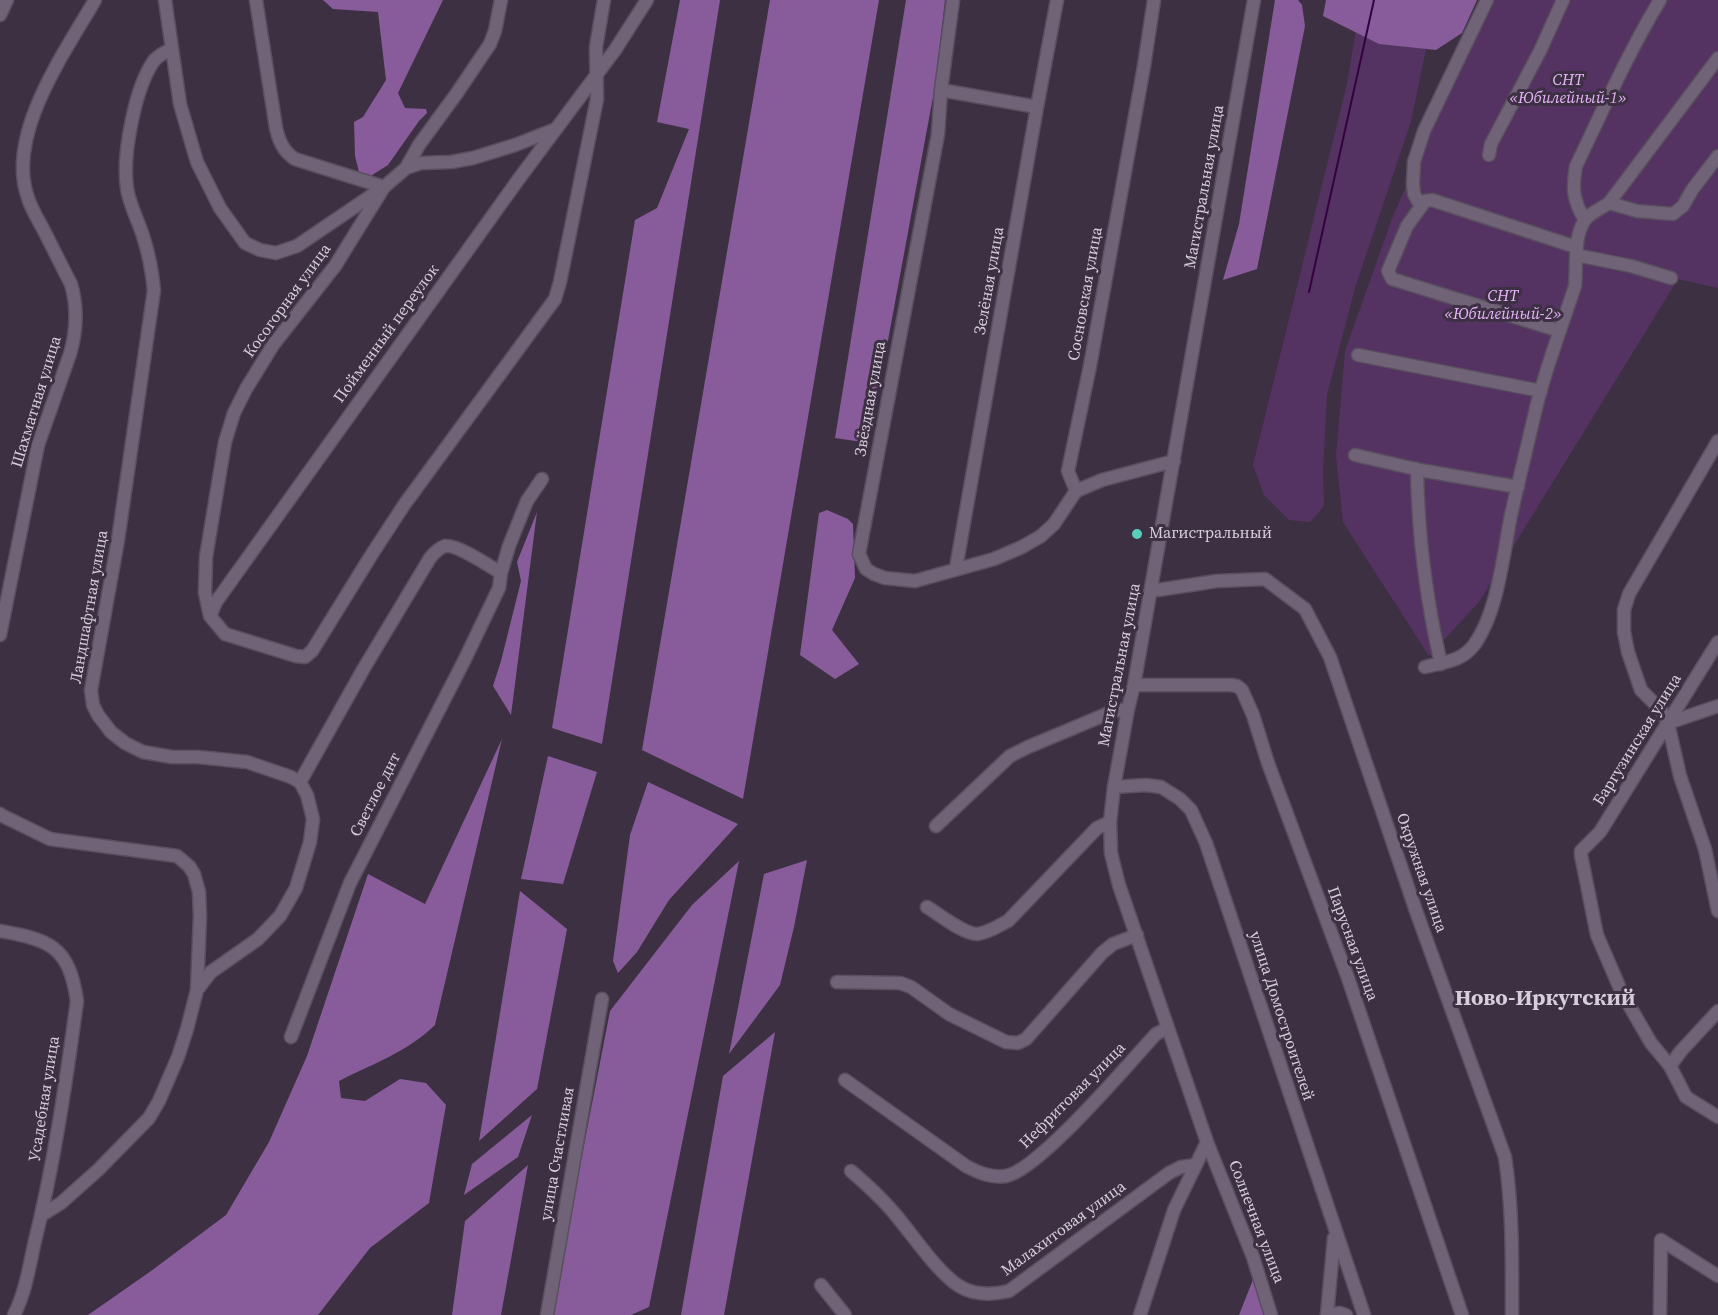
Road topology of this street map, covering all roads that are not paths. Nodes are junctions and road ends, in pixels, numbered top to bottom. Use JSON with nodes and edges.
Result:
{"nodes":[{"id":1,"x":7,"y":0,"type":"edge"},
{"id":2,"x":95,"y":0,"type":"edge"},
{"id":3,"x":165,"y":0,"type":"edge"},
{"id":4,"x":256,"y":0,"type":"edge"},
{"id":5,"x":501,"y":0,"type":"edge"},
{"id":6,"x":604,"y":0,"type":"edge"},
{"id":7,"x":647,"y":0,"type":"edge"},
{"id":8,"x":953,"y":0,"type":"edge"},
{"id":9,"x":1057,"y":0,"type":"edge"},
{"id":10,"x":1154,"y":0,"type":"edge"},
{"id":11,"x":1254,"y":0,"type":"edge"},
{"id":12,"x":1488,"y":0,"type":"edge"},
{"id":13,"x":1563,"y":0,"type":"edge"},
{"id":14,"x":1660,"y":0,"type":"edge"},
{"id":15,"x":0,"y":15,"type":"edge"},
{"id":16,"x":172,"y":49,"type":"junction"},
{"id":17,"x":1718,"y":58,"type":"edge"},
{"id":18,"x":596,"y":75,"type":"junction"},
{"id":19,"x":941,"y":90,"type":"junction"},
{"id":20,"x":1037,"y":107,"type":"junction"},
{"id":21,"x":556,"y":129,"type":"junction"},
{"id":22,"x":1489,"y":155,"type":"dead end"},
{"id":23,"x":1718,"y":156,"type":"edge"},
{"id":24,"x":406,"y":168,"type":"junction"},
{"id":25,"x":384,"y":187,"type":"junction"},
{"id":26,"x":1609,"y":203,"type":"junction"},
{"id":27,"x":1421,"y":207,"type":"junction"},
{"id":28,"x":1585,"y":220,"type":"junction"},
{"id":29,"x":1576,"y":251,"type":"junction"},
{"id":30,"x":1671,"y":278,"type":"dead end"},
{"id":31,"x":1560,"y":331,"type":"junction"},
{"id":32,"x":1358,"y":355,"type":"dead end"},
{"id":33,"x":1541,"y":391,"type":"junction"},
{"id":34,"x":1718,"y":441,"type":"edge"},
{"id":35,"x":1355,"y":455,"type":"dead end"},
{"id":36,"x":1174,"y":461,"type":"junction"},
{"id":37,"x":1417,"y":469,"type":"junction"},
{"id":38,"x":542,"y":479,"type":"dead end"},
{"id":39,"x":1518,"y":487,"type":"junction"},
{"id":40,"x":1076,"y":490,"type":"junction"},
{"id":41,"x":956,"y":568,"type":"junction"},
{"id":42,"x":501,"y":573,"type":"junction"},
{"id":43,"x":1151,"y":591,"type":"junction"},
{"id":44,"x":210,"y":616,"type":"junction"},
{"id":45,"x":0,"y":635,"type":"edge"},
{"id":46,"x":1718,"y":642,"type":"edge"},
{"id":47,"x":1441,"y":664,"type":"junction"},
{"id":48,"x":1425,"y":667,"type":"dead end"},
{"id":49,"x":1134,"y":685,"type":"junction"},
{"id":50,"x":1718,"y":706,"type":"edge"},
{"id":51,"x":1128,"y":709,"type":"junction"},
{"id":52,"x":1668,"y":723,"type":"junction"},
{"id":53,"x":300,"y":782,"type":"junction"},
{"id":54,"x":1114,"y":787,"type":"junction"},
{"id":55,"x":0,"y":813,"type":"edge"},
{"id":56,"x":1110,"y":822,"type":"junction"},
{"id":57,"x":936,"y":826,"type":"dead end"},
{"id":58,"x":1718,"y":844,"type":"edge"},
{"id":59,"x":1705,"y":849,"type":"junction"},
{"id":60,"x":927,"y":907,"type":"dead end"},
{"id":61,"x":1718,"y":911,"type":"edge"},
{"id":62,"x":0,"y":931,"type":"edge"},
{"id":63,"x":1137,"y":935,"type":"junction"},
{"id":64,"x":837,"y":982,"type":"dead end"},
{"id":65,"x":197,"y":990,"type":"junction"},
{"id":66,"x":602,"y":999,"type":"dead end"},
{"id":67,"x":1718,"y":1011,"type":"edge"},
{"id":68,"x":1168,"y":1028,"type":"junction"},
{"id":69,"x":291,"y":1037,"type":"dead end"},
{"id":70,"x":1670,"y":1066,"type":"junction"},
{"id":71,"x":845,"y":1080,"type":"dead end"},
{"id":72,"x":1718,"y":1116,"type":"edge"},
{"id":73,"x":1208,"y":1142,"type":"junction"},
{"id":74,"x":1196,"y":1165,"type":"junction"},
{"id":75,"x":851,"y":1170,"type":"dead end"},
{"id":76,"x":42,"y":1215,"type":"junction"},
{"id":77,"x":1335,"y":1231,"type":"junction"},
{"id":78,"x":1718,"y":1276,"type":"edge"},
{"id":79,"x":821,"y":1285,"type":"dead end"},
{"id":80,"x":14,"y":1315,"type":"edge"},
{"id":81,"x":547,"y":1315,"type":"edge"},
{"id":82,"x":845,"y":1315,"type":"edge"},
{"id":83,"x":1140,"y":1315,"type":"edge"},
{"id":84,"x":1271,"y":1315,"type":"edge"},
{"id":85,"x":1327,"y":1315,"type":"edge"},
{"id":86,"x":1346,"y":1315,"type":"edge"},
{"id":87,"x":1364,"y":1315,"type":"edge"},
{"id":88,"x":1462,"y":1315,"type":"edge"},
{"id":89,"x":1512,"y":1315,"type":"edge"},
{"id":90,"x":1660,"y":1315,"type":"edge"}],
"edges":[{"from":1,"to":15,"type":"street"},
{"from":2,"to":45,"type":"street","name":"Шахматная улица"},
{"from":3,"to":16,"type":"street"},
{"from":4,"to":25,"type":"street"},
{"from":5,"to":24,"type":"street"},
{"from":6,"to":18,"type":"street"},
{"from":7,"to":18,"type":"street","name":"Пойменный переулок"},
{"from":8,"to":19,"type":"street","name":"Звёздная улица"},
{"from":9,"to":20,"type":"street","name":"Зелёная улица"},
{"from":10,"to":40,"type":"street","name":"Сосновская улица"},
{"from":11,"to":36,"type":"street","name":"Магистральная улица"},
{"from":12,"to":27,"type":"street"},
{"from":13,"to":22,"type":"street"},
{"from":14,"to":28,"type":"street"},
{"from":16,"to":25,"type":"street"},
{"from":16,"to":53,"type":"street","name":"Ландшафтная улица"},
{"from":17,"to":26,"type":"street"},
{"from":18,"to":21,"type":"street","name":"Пойменный переулок"},
{"from":18,"to":44,"type":"street"},
{"from":19,"to":20,"type":"street"},
{"from":19,"to":41,"type":"street","name":"Звёздная улица"},
{"from":20,"to":41,"type":"street","name":"Зелёная улица"},
{"from":21,"to":24,"type":"street"},
{"from":21,"to":44,"type":"street","name":"Пойменный переулок"},
{"from":23,"to":26,"type":"street"},
{"from":24,"to":25,"type":"street"},
{"from":25,"to":44,"type":"street","name":"Косогорная улица"},
{"from":26,"to":28,"type":"street"},
{"from":27,"to":29,"type":"street"},
{"from":27,"to":31,"type":"street"},
{"from":28,"to":29,"type":"street"},
{"from":29,"to":30,"type":"street"},
{"from":29,"to":31,"type":"street"},
{"from":31,"to":33,"type":"street"},
{"from":32,"to":33,"type":"street"},
{"from":33,"to":39,"type":"street"},
{"from":34,"to":52,"type":"street"},
{"from":35,"to":37,"type":"street"},
{"from":36,"to":40,"type":"street"},
{"from":36,"to":43,"type":"street","name":"Магистральная улица"},
{"from":37,"to":39,"type":"street"},
{"from":37,"to":47,"type":"street"},
{"from":38,"to":42,"type":"street","name":"Светлое днт"},
{"from":39,"to":47,"type":"street"},
{"from":40,"to":41,"type":"street","name":"Звёздная улица"},
{"from":42,"to":53,"type":"street"},
{"from":42,"to":69,"type":"street","name":"Светлое днт"},
{"from":43,"to":49,"type":"street","name":"Магистральная улица"},
{"from":43,"to":89,"type":"street","name":"Окружная улица"},
{"from":46,"to":52,"type":"street","name":"Баргузинская улица"},
{"from":47,"to":48,"type":"street"},
{"from":49,"to":51,"type":"street","name":"Магистральная улица"},
{"from":49,"to":88,"type":"street","name":"Парусная улица"},
{"from":50,"to":52,"type":"street"},
{"from":51,"to":54,"type":"street","name":"Магистральная улица"},
{"from":51,"to":57,"type":"street"},
{"from":52,"to":59,"type":"street"},
{"from":52,"to":70,"type":"street","name":"Баргузинская улица"},
{"from":53,"to":65,"type":"street"},
{"from":54,"to":56,"type":"street","name":"Магистральная улица"},
{"from":54,"to":77,"type":"street","name":"улица Домостроителей"},
{"from":55,"to":65,"type":"street"},
{"from":56,"to":60,"type":"street"},
{"from":56,"to":63,"type":"street","name":"Магистральная улица"},
{"from":58,"to":59,"type":"street"},
{"from":59,"to":61,"type":"street"},
{"from":62,"to":76,"type":"street","name":"Усадебная улица"},
{"from":63,"to":64,"type":"street"},
{"from":63,"to":68,"type":"street","name":"Магистральная улица"},
{"from":65,"to":76,"type":"street"},
{"from":66,"to":81,"type":"street","name":"улица Счастливая"},
{"from":67,"to":70,"type":"street"},
{"from":68,"to":71,"type":"street","name":"Нефритовая улица"},
{"from":68,"to":73,"type":"street","name":"Магистральная улица"},
{"from":70,"to":72,"type":"street"},
{"from":73,"to":74,"type":"street"},
{"from":73,"to":84,"type":"street","name":"Солнечная улица"},
{"from":74,"to":75,"type":"street","name":"Малахитовая улица"},
{"from":74,"to":83,"type":"street"},
{"from":76,"to":80,"type":"street","name":"Усадебная улица"},
{"from":77,"to":85,"type":"street"},
{"from":77,"to":87,"type":"street","name":"улица Домостроителей"},
{"from":78,"to":90,"type":"street"},
{"from":79,"to":82,"type":"street"},
{"from":85,"to":86,"type":"street"}]}
